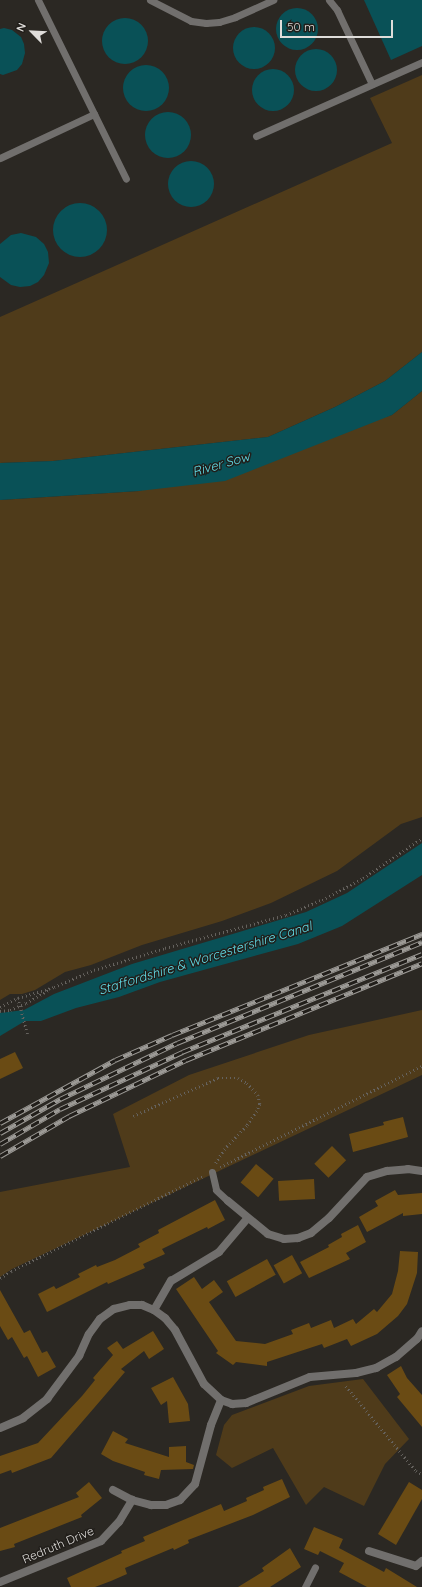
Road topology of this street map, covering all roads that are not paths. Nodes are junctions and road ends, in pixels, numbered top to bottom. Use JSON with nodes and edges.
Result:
{"nodes":[{"id":1,"x":38,"y":0,"type":"edge"},
{"id":2,"x":150,"y":0,"type":"edge"},
{"id":3,"x":273,"y":0,"type":"edge"},
{"id":4,"x":329,"y":0,"type":"edge"},
{"id":5,"x":422,"y":62,"type":"edge"},
{"id":6,"x":372,"y":84,"type":"junction"},
{"id":7,"x":94,"y":114,"type":"junction"},
{"id":8,"x":256,"y":136,"type":"dead end"},
{"id":9,"x":0,"y":158,"type":"edge"},
{"id":10,"x":126,"y":179,"type":"dead end"},
{"id":11,"x":422,"y":1171,"type":"edge"},
{"id":12,"x":212,"y":1172,"type":"road end"},
{"id":13,"x":228,"y":1201,"type":"joint"},
{"id":14,"x":247,"y":1219,"type":"junction"},
{"id":15,"x":154,"y":1310,"type":"junction"},
{"id":16,"x":422,"y":1332,"type":"edge"},
{"id":17,"x":221,"y":1400,"type":"junction"},
{"id":18,"x":0,"y":1428,"type":"edge"},
{"id":19,"x":113,"y":1490,"type":"dead end"},
{"id":20,"x":132,"y":1500,"type":"junction"},
{"id":21,"x":369,"y":1551,"type":"dead end"},
{"id":22,"x":422,"y":1561,"type":"edge"},
{"id":23,"x":315,"y":1567,"type":"dead end"},
{"id":24,"x":0,"y":1582,"type":"edge"},
{"id":25,"x":305,"y":1587,"type":"edge"}],
"edges":[{"from":1,"to":7,"type":"lane"},
{"from":2,"to":3,"type":"lane"},
{"from":4,"to":6,"type":"lane"},
{"from":5,"to":6,"type":"lane"},
{"from":6,"to":8,"type":"lane"},
{"from":7,"to":9,"type":"lane"},
{"from":7,"to":10,"type":"lane"},
{"from":11,"to":14,"type":"street"},
{"from":12,"to":13,"type":"lane"},
{"from":13,"to":14,"type":"street"},
{"from":14,"to":15,"type":"street"},
{"from":15,"to":17,"type":"street"},
{"from":15,"to":18,"type":"street"},
{"from":16,"to":17,"type":"street"},
{"from":17,"to":20,"type":"street"},
{"from":19,"to":20,"type":"street"},
{"from":20,"to":24,"type":"street","name":"Redruth Drive"},
{"from":21,"to":22,"type":"street"},
{"from":23,"to":25,"type":"lane"}]}
